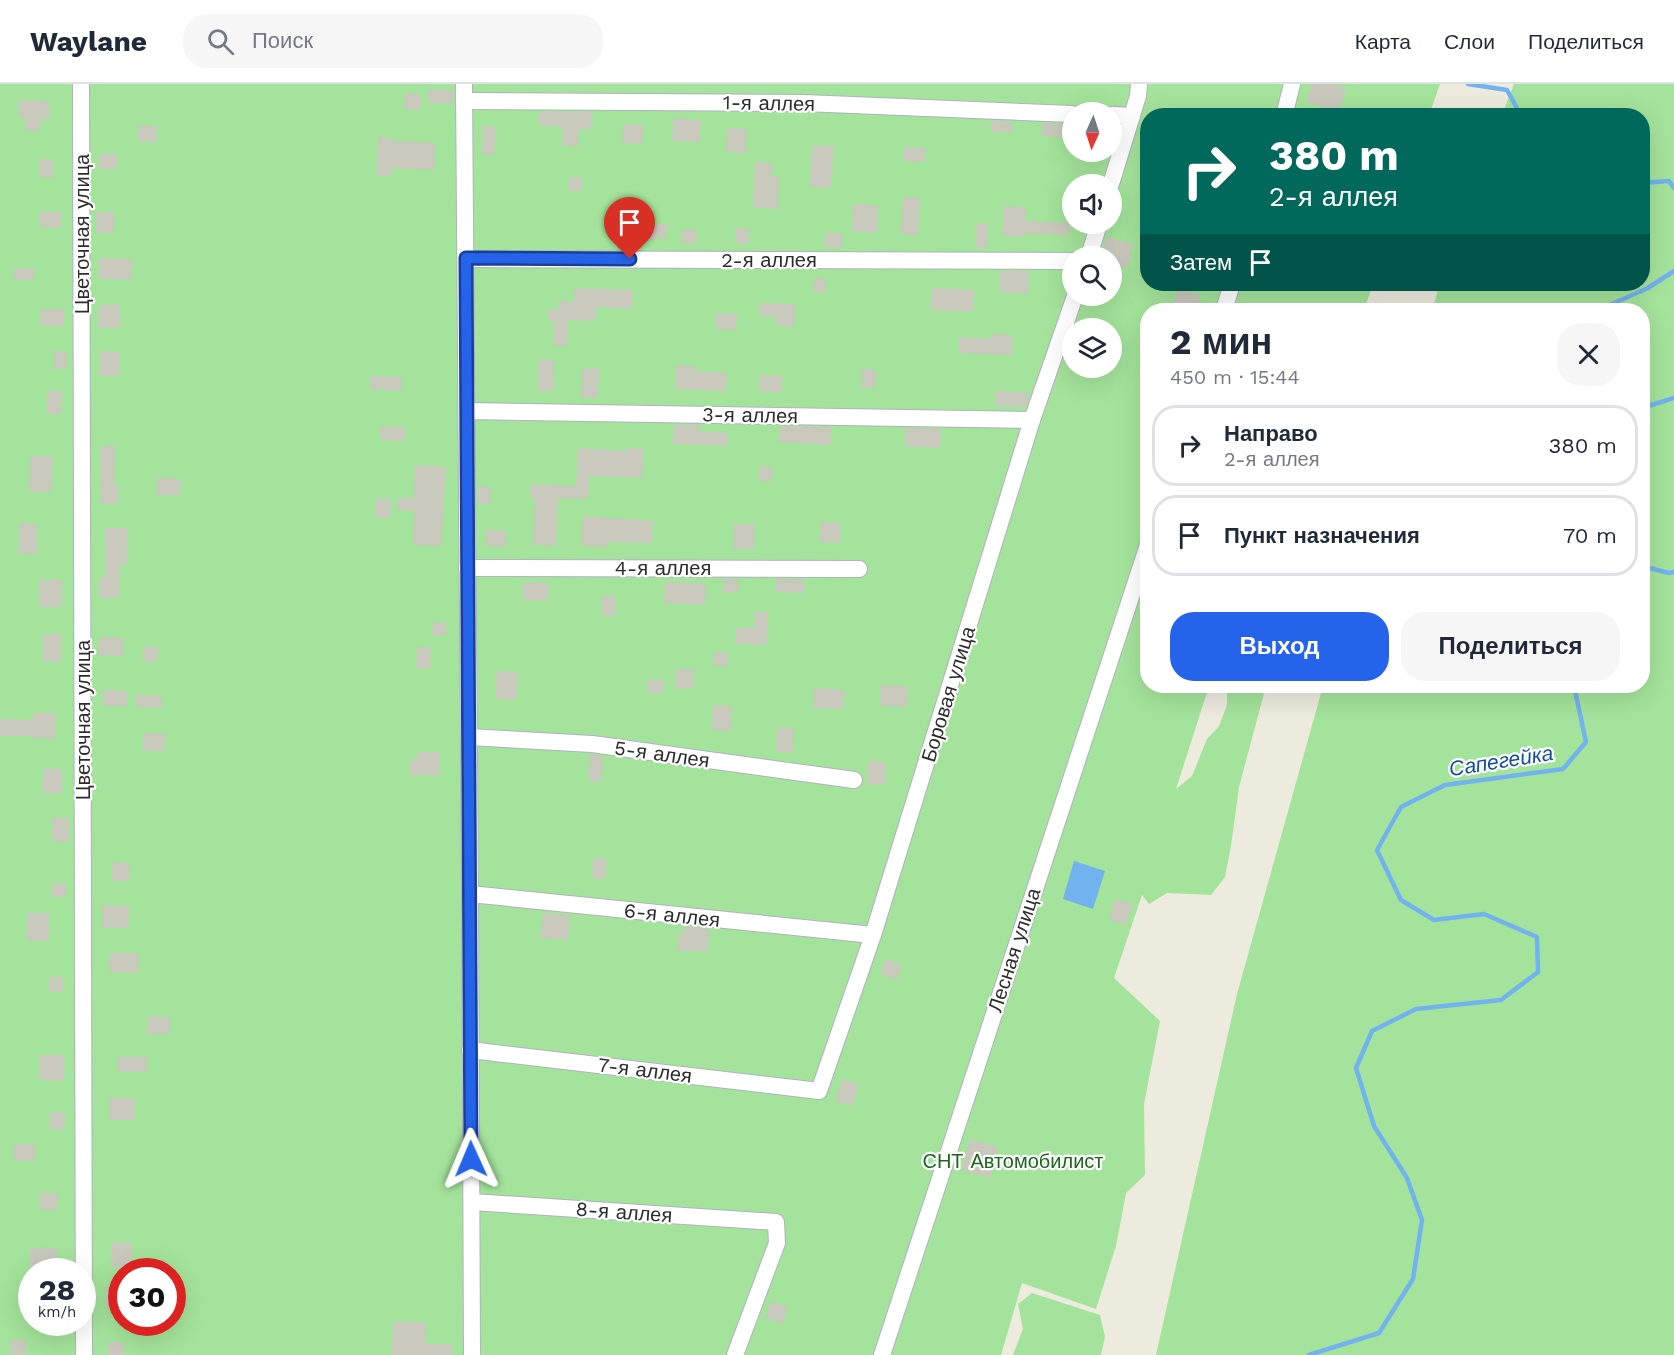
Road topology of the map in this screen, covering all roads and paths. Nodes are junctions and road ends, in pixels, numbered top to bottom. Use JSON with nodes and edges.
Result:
{"nodes":[{"id":1,"x":81,"y":84,"type":"edge"},
{"id":2,"x":464,"y":84,"type":"edge"},
{"id":3,"x":1139,"y":84,"type":"edge"},
{"id":4,"x":1292,"y":84,"type":"edge"},
{"id":5,"x":465,"y":102,"type":"junction"},
{"id":6,"x":1286,"y":108,"type":"edge"},
{"id":7,"x":1062,"y":114,"type":"edge"},
{"id":8,"x":1122,"y":116,"type":"edge"},
{"id":9,"x":1132,"y":116,"type":"junction"},
{"id":10,"x":1114,"y":174,"type":"edge"},
{"id":11,"x":466,"y":258,"type":"junction"},
{"id":12,"x":1062,"y":261,"type":"edge"},
{"id":13,"x":1072,"y":306,"type":"edge"},
{"id":14,"x":467,"y":411,"type":"junction"},
{"id":15,"x":1032,"y":420,"type":"junction"},
{"id":16,"x":467,"y":568,"type":"junction"},
{"id":17,"x":859,"y":568,"type":"dead end"},
{"id":18,"x":1140,"y":569,"type":"edge"},
{"id":19,"x":469,"y":737,"type":"junction"},
{"id":20,"x":854,"y":780,"type":"dead end"},
{"id":21,"x":470,"y":894,"type":"junction"},
{"id":22,"x":873,"y":935,"type":"junction"},
{"id":23,"x":470,"y":1050,"type":"junction"},
{"id":24,"x":819,"y":1091,"type":"joint"},
{"id":25,"x":472,"y":1202,"type":"junction"},
{"id":26,"x":84,"y":1355,"type":"edge"},
{"id":27,"x":472,"y":1355,"type":"edge"},
{"id":28,"x":735,"y":1355,"type":"edge"},
{"id":29,"x":882,"y":1355,"type":"edge"}],
"edges":[{"from":1,"to":26,"type":"street","name":"Цветочная улица"},
{"from":2,"to":5,"type":"street"},
{"from":3,"to":9,"type":"street"},
{"from":4,"to":6,"type":"street"},
{"from":5,"to":7,"type":"street","name":"1-я аллея"},
{"from":5,"to":11,"type":"street"},
{"from":8,"to":9,"type":"street"},
{"from":9,"to":10,"type":"street"},
{"from":11,"to":12,"type":"street","name":"2-я аллея"},
{"from":11,"to":14,"type":"street"},
{"from":13,"to":15,"type":"street","name":"Боровая улица"},
{"from":14,"to":15,"type":"street","name":"3-я аллея"},
{"from":14,"to":16,"type":"street"},
{"from":15,"to":22,"type":"street","name":"Боровая улица"},
{"from":16,"to":17,"type":"street","name":"4-я аллея"},
{"from":16,"to":19,"type":"street"},
{"from":18,"to":29,"type":"street","name":"Лесная улица"},
{"from":19,"to":20,"type":"street","name":"5-я аллея"},
{"from":19,"to":21,"type":"street"},
{"from":21,"to":22,"type":"street","name":"6-я аллея"},
{"from":21,"to":23,"type":"street"},
{"from":22,"to":24,"type":"street","name":"Боровая улица"},
{"from":23,"to":24,"type":"street","name":"7-я аллея"},
{"from":23,"to":25,"type":"street"},
{"from":25,"to":27,"type":"street"},
{"from":25,"to":28,"type":"street","name":"8-я аллея"}]}
